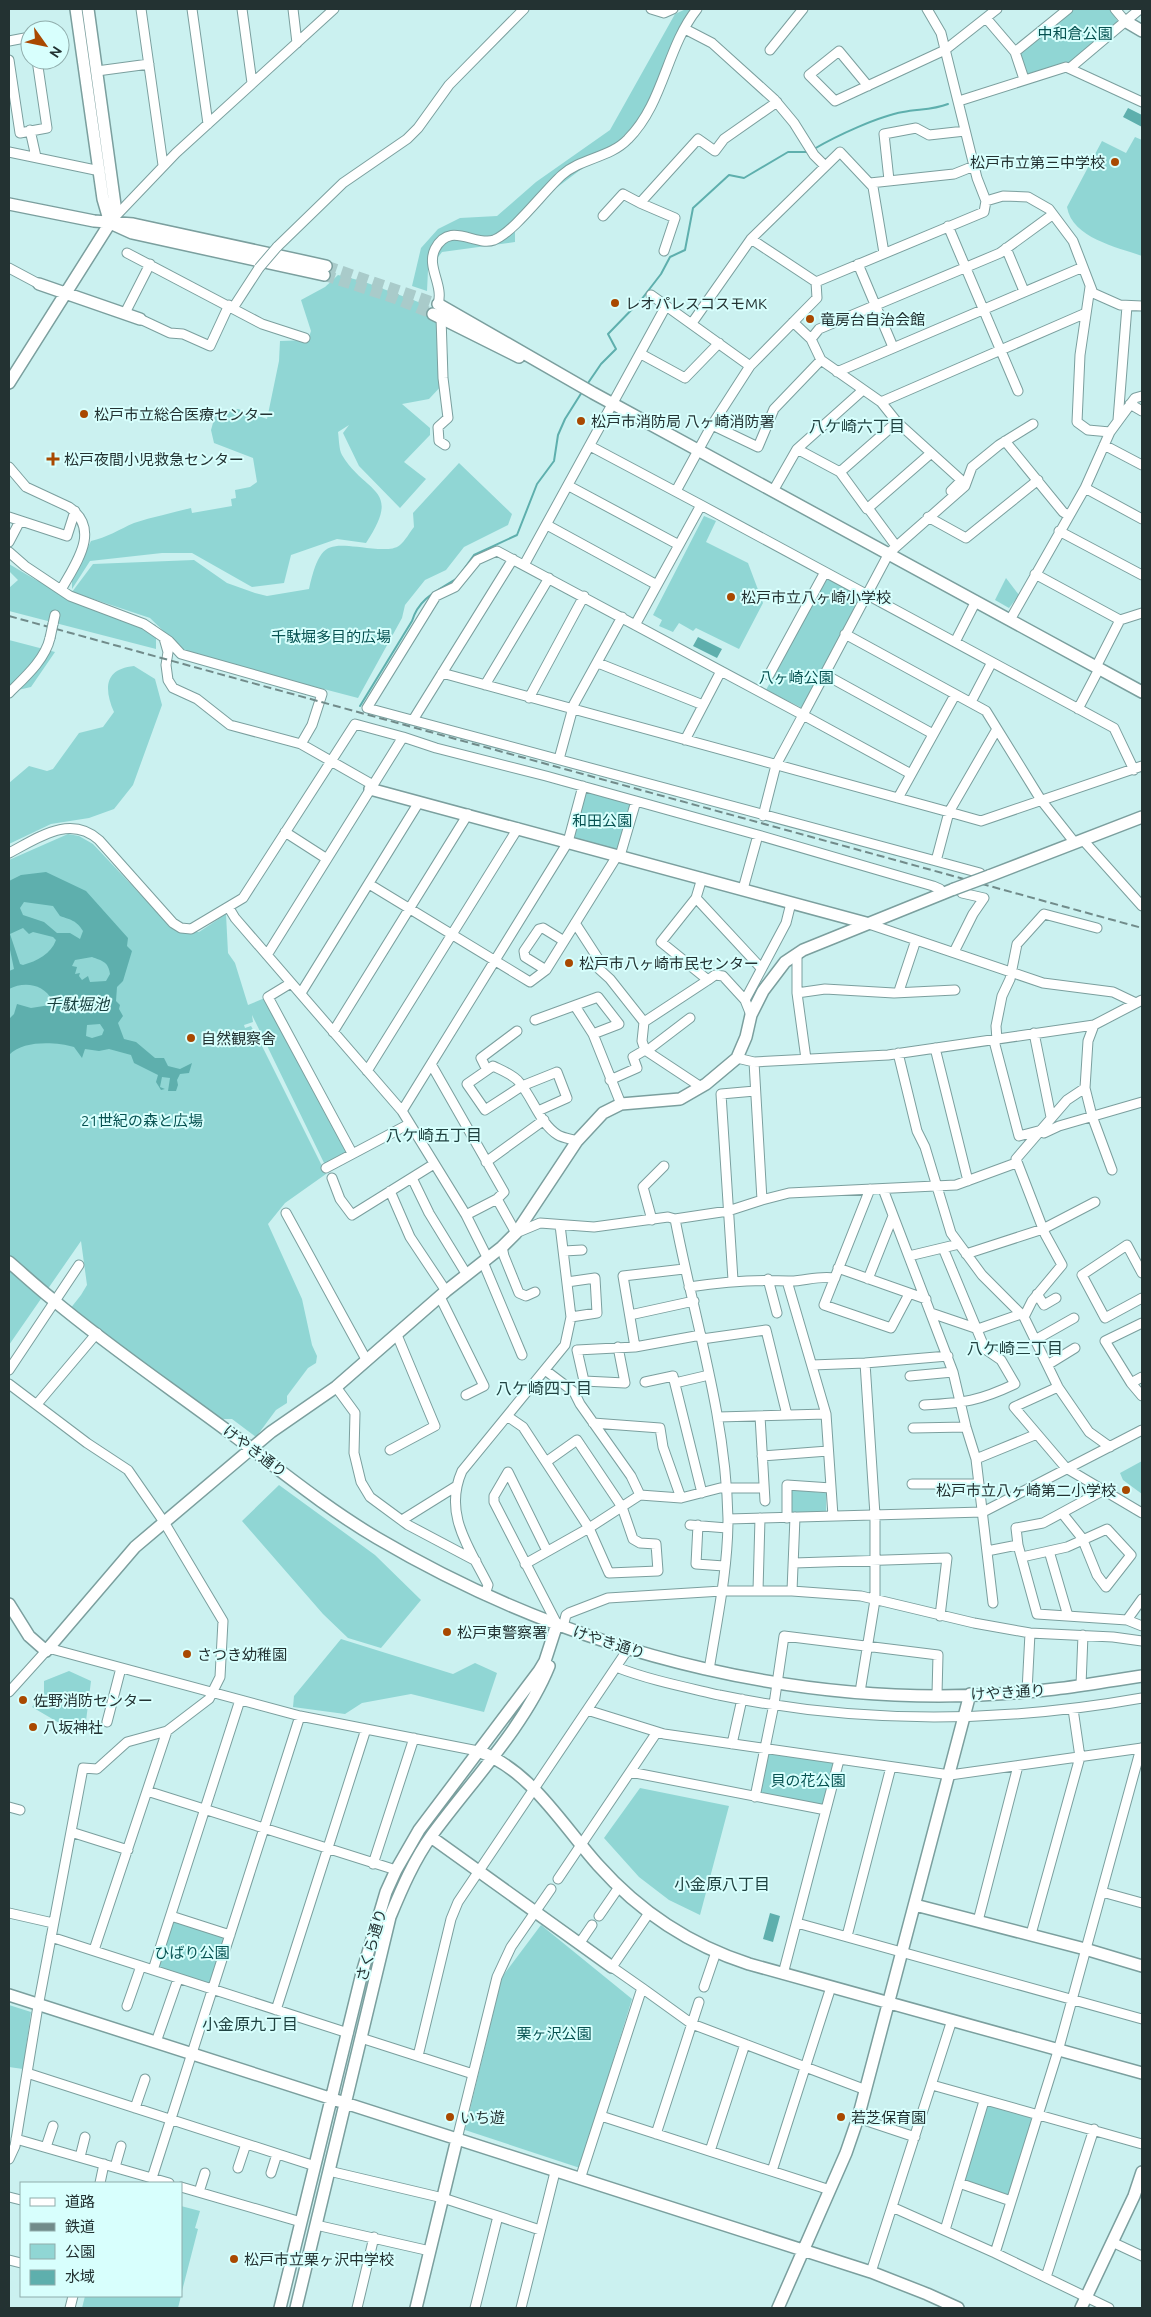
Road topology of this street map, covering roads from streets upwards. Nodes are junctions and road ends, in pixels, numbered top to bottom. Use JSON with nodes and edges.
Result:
{"nodes":[{"id":1,"x":76,"y":9,"type":"edge"},
{"id":2,"x":88,"y":9,"type":"edge"},
{"id":3,"x":141,"y":9,"type":"edge"},
{"id":4,"x":192,"y":9,"type":"edge"},
{"id":5,"x":242,"y":9,"type":"edge"},
{"id":6,"x":293,"y":9,"type":"edge"},
{"id":7,"x":334,"y":9,"type":"edge"},
{"id":8,"x":524,"y":9,"type":"edge"},
{"id":9,"x":651,"y":9,"type":"edge"},
{"id":10,"x":672,"y":9,"type":"edge"},
{"id":11,"x":697,"y":9,"type":"edge"},
{"id":12,"x":803,"y":9,"type":"edge"},
{"id":13,"x":928,"y":9,"type":"edge"},
{"id":14,"x":997,"y":9,"type":"edge"},
{"id":15,"x":1068,"y":9,"type":"edge"},
{"id":16,"x":1115,"y":9,"type":"edge"},
{"id":17,"x":1140,"y":9,"type":"edge"},
{"id":18,"x":986,"y":18,"type":"junction"},
{"id":19,"x":1125,"y":21,"type":"junction"},
{"id":20,"x":685,"y":29,"type":"junction"},
{"id":21,"x":1142,"y":31,"type":"edge"},
{"id":22,"x":297,"y":43,"type":"junction"},
{"id":23,"x":770,"y":50,"type":"dead end"},
{"id":24,"x":945,"y":50,"type":"junction"},
{"id":25,"x":1015,"y":52,"type":"junction"},
{"id":26,"x":9,"y":60,"type":"edge"},
{"id":27,"x":149,"y":64,"type":"junction"},
{"id":28,"x":1070,"y":68,"type":"junction"},
{"id":29,"x":38,"y":70,"type":"edge"},
{"id":30,"x":92,"y":70,"type":"junction"},
{"id":31,"x":1024,"y":79,"type":"junction"},
{"id":32,"x":252,"y":83,"type":"junction"},
{"id":33,"x":868,"y":86,"type":"junction"},
{"id":34,"x":958,"y":101,"type":"junction"},
{"id":35,"x":777,"y":102,"type":"junction"},
{"id":36,"x":1142,"y":102,"type":"edge"},
{"id":37,"x":208,"y":124,"type":"junction"},
{"id":38,"x":30,"y":130,"type":"junction"},
{"id":39,"x":965,"y":131,"type":"junction"},
{"id":40,"x":9,"y":152,"type":"edge"},
{"id":41,"x":36,"y":157,"type":"junction"},
{"id":42,"x":164,"y":165,"type":"junction"},
{"id":43,"x":826,"y":166,"type":"junction"},
{"id":44,"x":974,"y":166,"type":"junction"},
{"id":45,"x":100,"y":171,"type":"junction"},
{"id":46,"x":889,"y":180,"type":"junction"},
{"id":47,"x":870,"y":183,"type":"junction"},
{"id":48,"x":986,"y":201,"type":"junction"},
{"id":49,"x":640,"y":203,"type":"junction"},
{"id":50,"x":9,"y":204,"type":"edge"},
{"id":51,"x":1052,"y":215,"type":"junction"},
{"id":52,"x":603,"y":216,"type":"dead end"},
{"id":53,"x":110,"y":223,"type":"junction"},
{"id":54,"x":948,"y":226,"type":"junction"},
{"id":55,"x":751,"y":239,"type":"junction"},
{"id":56,"x":1006,"y":248,"type":"junction"},
{"id":57,"x":664,"y":251,"type":"dead end"},
{"id":58,"x":127,"y":253,"type":"dead end"},
{"id":59,"x":884,"y":253,"type":"junction"},
{"id":60,"x":150,"y":264,"type":"junction"},
{"id":61,"x":858,"y":264,"type":"junction"},
{"id":62,"x":1083,"y":267,"type":"junction"},
{"id":63,"x":9,"y":268,"type":"edge"},
{"id":64,"x":966,"y":268,"type":"junction"},
{"id":65,"x":325,"y":270,"type":"tunnel mouth"},
{"id":66,"x":816,"y":282,"type":"junction"},
{"id":67,"x":39,"y":284,"type":"joint"},
{"id":68,"x":1090,"y":287,"type":"junction"},
{"id":69,"x":66,"y":292,"type":"junction"},
{"id":70,"x":1024,"y":292,"type":"junction"},
{"id":71,"x":651,"y":296,"type":"dead end"},
{"id":72,"x":231,"y":306,"type":"junction"},
{"id":73,"x":666,"y":306,"type":"junction"},
{"id":74,"x":875,"y":306,"type":"junction"},
{"id":75,"x":1127,"y":306,"type":"junction"},
{"id":76,"x":1142,"y":306,"type":"edge"},
{"id":77,"x":984,"y":309,"type":"junction"},
{"id":78,"x":438,"y":312,"type":"junction"},
{"id":79,"x":125,"y":313,"type":"junction"},
{"id":80,"x":1086,"y":313,"type":"junction"},
{"id":81,"x":140,"y":319,"type":"joint"},
{"id":82,"x":793,"y":322,"type":"junction"},
{"id":83,"x":692,"y":323,"type":"junction"},
{"id":84,"x":305,"y":338,"type":"dead end"},
{"id":85,"x":810,"y":339,"type":"junction"},
{"id":86,"x":719,"y":343,"type":"junction"},
{"id":87,"x":893,"y":347,"type":"junction"},
{"id":88,"x":1001,"y":350,"type":"junction"},
{"id":89,"x":641,"y":354,"type":"junction"},
{"id":90,"x":821,"y":360,"type":"junction"},
{"id":91,"x":750,"y":366,"type":"junction"},
{"id":92,"x":837,"y":372,"type":"junction"},
{"id":93,"x":9,"y":383,"type":"edge"},
{"id":94,"x":863,"y":390,"type":"junction"},
{"id":95,"x":1018,"y":391,"type":"dead end"},
{"id":96,"x":1142,"y":396,"type":"edge"},
{"id":97,"x":880,"y":402,"type":"junction"},
{"id":98,"x":613,"y":404,"type":"junction"},
{"id":99,"x":1130,"y":404,"type":"junction"},
{"id":100,"x":1142,"y":411,"type":"edge"},
{"id":101,"x":1118,"y":421,"type":"junction"},
{"id":102,"x":897,"y":422,"type":"junction"},
{"id":103,"x":1033,"y":424,"type":"dead end"},
{"id":104,"x":712,"y":425,"type":"junction"},
{"id":105,"x":1110,"y":432,"type":"junction"},
{"id":106,"x":1005,"y":440,"type":"junction"},
{"id":107,"x":445,"y":445,"type":"dead end"},
{"id":108,"x":1104,"y":445,"type":"junction"},
{"id":109,"x":590,"y":446,"type":"junction"},
{"id":110,"x":797,"y":449,"type":"junction"},
{"id":111,"x":698,"y":450,"type":"junction"},
{"id":112,"x":930,"y":454,"type":"junction"},
{"id":113,"x":1142,"y":465,"type":"edge"},
{"id":114,"x":9,"y":467,"type":"edge"},
{"id":115,"x":840,"y":472,"type":"junction"},
{"id":116,"x":1038,"y":480,"type":"junction"},
{"id":117,"x":569,"y":486,"type":"junction"},
{"id":118,"x":1085,"y":488,"type":"junction"},
{"id":119,"x":676,"y":491,"type":"junction"},
{"id":120,"x":773,"y":491,"type":"junction"},
{"id":121,"x":701,"y":505,"type":"junction"},
{"id":122,"x":868,"y":508,"type":"junction"},
{"id":123,"x":75,"y":511,"type":"junction"},
{"id":124,"x":1068,"y":515,"type":"junction"},
{"id":125,"x":928,"y":517,"type":"junction"},
{"id":126,"x":9,"y":518,"type":"edge"},
{"id":127,"x":1142,"y":519,"type":"edge"},
{"id":128,"x":20,"y":521,"type":"junction"},
{"id":129,"x":547,"y":525,"type":"junction"},
{"id":130,"x":1059,"y":531,"type":"junction"},
{"id":131,"x":9,"y":542,"type":"edge"},
{"id":132,"x":679,"y":545,"type":"junction"},
{"id":133,"x":893,"y":547,"type":"junction"},
{"id":134,"x":9,"y":552,"type":"edge"},
{"id":135,"x":513,"y":559,"type":"junction"},
{"id":136,"x":524,"y":565,"type":"junction"},
{"id":137,"x":824,"y":572,"type":"junction"},
{"id":138,"x":1035,"y":574,"type":"junction"},
{"id":139,"x":1142,"y":575,"type":"edge"},
{"id":140,"x":549,"y":578,"type":"junction"},
{"id":141,"x":657,"y":585,"type":"junction"},
{"id":142,"x":61,"y":590,"type":"junction"},
{"id":143,"x":866,"y":594,"type":"junction"},
{"id":144,"x":584,"y":596,"type":"junction"},
{"id":145,"x":976,"y":601,"type":"junction"},
{"id":146,"x":1142,"y":613,"type":"edge"},
{"id":147,"x":622,"y":617,"type":"junction"},
{"id":148,"x":54,"y":619,"type":"dead end"},
{"id":149,"x":1010,"y":620,"type":"junction"},
{"id":150,"x":1120,"y":620,"type":"junction"},
{"id":151,"x":635,"y":625,"type":"junction"},
{"id":152,"x":845,"y":634,"type":"junction"},
{"id":153,"x":164,"y":638,"type":"junction"},
{"id":154,"x":955,"y":642,"type":"junction"},
{"id":155,"x":992,"y":662,"type":"junction"},
{"id":156,"x":598,"y":663,"type":"junction"},
{"id":157,"x":1098,"y":668,"type":"junction"},
{"id":158,"x":721,"y":671,"type":"junction"},
{"id":159,"x":442,"y":674,"type":"junction"},
{"id":160,"x":824,"y":674,"type":"junction"},
{"id":161,"x":769,"y":675,"type":"dead end"},
{"id":162,"x":485,"y":685,"type":"junction"},
{"id":163,"x":1142,"y":692,"type":"edge"},
{"id":164,"x":9,"y":693,"type":"edge"},
{"id":165,"x":955,"y":694,"type":"junction"},
{"id":166,"x":529,"y":698,"type":"junction"},
{"id":167,"x":971,"y":702,"type":"junction"},
{"id":168,"x":703,"y":705,"type":"junction"},
{"id":169,"x":572,"y":709,"type":"junction"},
{"id":170,"x":1078,"y":709,"type":"junction"},
{"id":171,"x":803,"y":715,"type":"junction"},
{"id":172,"x":401,"y":717,"type":"junction"},
{"id":173,"x":413,"y":720,"type":"junction"},
{"id":174,"x":997,"y":729,"type":"junction"},
{"id":175,"x":933,"y":734,"type":"junction"},
{"id":176,"x":399,"y":736,"type":"junction"},
{"id":177,"x":685,"y":740,"type":"junction"},
{"id":178,"x":300,"y":744,"type":"junction"},
{"id":179,"x":559,"y":759,"type":"junction"},
{"id":180,"x":331,"y":761,"type":"junction"},
{"id":181,"x":776,"y":765,"type":"junction"},
{"id":182,"x":1138,"y":768,"type":"edge"},
{"id":183,"x":911,"y":774,"type":"junction"},
{"id":184,"x":583,"y":786,"type":"junction"},
{"id":185,"x":372,"y":787,"type":"junction"},
{"id":186,"x":898,"y":798,"type":"junction"},
{"id":187,"x":1041,"y":800,"type":"junction"},
{"id":188,"x":636,"y":801,"type":"junction"},
{"id":189,"x":419,"y":802,"type":"junction"},
{"id":190,"x":949,"y":812,"type":"junction"},
{"id":191,"x":468,"y":814,"type":"junction"},
{"id":192,"x":763,"y":816,"type":"junction"},
{"id":193,"x":1142,"y":817,"type":"edge"},
{"id":194,"x":518,"y":828,"type":"junction"},
{"id":195,"x":285,"y":832,"type":"junction"},
{"id":196,"x":758,"y":835,"type":"junction"},
{"id":197,"x":568,"y":842,"type":"junction"},
{"id":198,"x":1079,"y":842,"type":"junction"},
{"id":199,"x":9,"y":853,"type":"edge"},
{"id":200,"x":619,"y":856,"type":"junction"},
{"id":201,"x":327,"y":859,"type":"junction"},
{"id":202,"x":936,"y":862,"type":"junction"},
{"id":203,"x":986,"y":877,"type":"junction"},
{"id":204,"x":702,"y":878,"type":"junction"},
{"id":205,"x":369,"y":884,"type":"junction"},
{"id":206,"x":957,"y":888,"type":"junction"},
{"id":207,"x":742,"y":889,"type":"junction"},
{"id":208,"x":943,"y":894,"type":"junction"},
{"id":209,"x":696,"y":898,"type":"junction"},
{"id":210,"x":791,"y":903,"type":"junction"},
{"id":211,"x":1142,"y":906,"type":"edge"},
{"id":212,"x":229,"y":908,"type":"junction"},
{"id":213,"x":410,"y":908,"type":"junction"},
{"id":214,"x":575,"y":923,"type":"junction"},
{"id":215,"x":866,"y":923,"type":"junction"},
{"id":216,"x":1097,"y":928,"type":"dead end"},
{"id":217,"x":452,"y":935,"type":"junction"},
{"id":218,"x":916,"y":940,"type":"junction"},
{"id":219,"x":564,"y":941,"type":"junction"},
{"id":220,"x":954,"y":952,"type":"junction"},
{"id":221,"x":797,"y":954,"type":"junction"},
{"id":222,"x":267,"y":955,"type":"junction"},
{"id":223,"x":495,"y":961,"type":"junction"},
{"id":224,"x":761,"y":968,"type":"junction"},
{"id":225,"x":546,"y":970,"type":"junction"},
{"id":226,"x":1011,"y":972,"type":"junction"},
{"id":227,"x":708,"y":980,"type":"junction"},
{"id":228,"x":292,"y":983,"type":"junction"},
{"id":229,"x":955,"y":990,"type":"dead end"},
{"id":230,"x":899,"y":991,"type":"junction"},
{"id":231,"x":301,"y":993,"type":"junction"},
{"id":232,"x":797,"y":993,"type":"junction"},
{"id":233,"x":745,"y":1000,"type":"junction"},
{"id":234,"x":1139,"y":1002,"type":"edge"},
{"id":235,"x":575,"y":1006,"type":"junction"},
{"id":236,"x":751,"y":1015,"type":"junction"},
{"id":237,"x":690,"y":1018,"type":"dead end"},
{"id":238,"x":535,"y":1020,"type":"dead end"},
{"id":239,"x":644,"y":1022,"type":"junction"},
{"id":240,"x":1094,"y":1024,"type":"junction"},
{"id":241,"x":517,"y":1031,"type":"dead end"},
{"id":242,"x":333,"y":1032,"type":"junction"},
{"id":243,"x":1034,"y":1033,"type":"junction"},
{"id":244,"x":593,"y":1034,"type":"junction"},
{"id":245,"x":995,"y":1040,"type":"junction"},
{"id":246,"x":936,"y":1048,"type":"junction"},
{"id":247,"x":647,"y":1050,"type":"junction"},
{"id":248,"x":898,"y":1054,"type":"junction"},
{"id":249,"x":737,"y":1058,"type":"junction"},
{"id":250,"x":806,"y":1059,"type":"junction"},
{"id":251,"x":754,"y":1062,"type":"junction"},
{"id":252,"x":431,"y":1064,"type":"junction"},
{"id":253,"x":487,"y":1070,"type":"junction"},
{"id":254,"x":367,"y":1071,"type":"junction"},
{"id":255,"x":610,"y":1080,"type":"junction"},
{"id":256,"x":522,"y":1086,"type":"junction"},
{"id":257,"x":700,"y":1087,"type":"junction"},
{"id":258,"x":1085,"y":1088,"type":"junction"},
{"id":259,"x":755,"y":1091,"type":"junction"},
{"id":260,"x":1142,"y":1102,"type":"edge"},
{"id":261,"x":621,"y":1104,"type":"junction"},
{"id":262,"x":402,"y":1111,"type":"junction"},
{"id":263,"x":538,"y":1111,"type":"junction"},
{"id":264,"x":1051,"y":1116,"type":"junction"},
{"id":265,"x":1092,"y":1116,"type":"junction"},
{"id":266,"x":544,"y":1120,"type":"junction"},
{"id":267,"x":409,"y":1124,"type":"junction"},
{"id":268,"x":1038,"y":1131,"type":"junction"},
{"id":269,"x":577,"y":1141,"type":"junction"},
{"id":270,"x":352,"y":1153,"type":"junction"},
{"id":271,"x":486,"y":1162,"type":"junction"},
{"id":272,"x":1016,"y":1163,"type":"junction"},
{"id":273,"x":434,"y":1164,"type":"junction"},
{"id":274,"x":664,"y":1166,"type":"dead end"},
{"id":275,"x":326,"y":1168,"type":"dead end"},
{"id":276,"x":1112,"y":1170,"type":"dead end"},
{"id":277,"x":332,"y":1178,"type":"dead end"},
{"id":278,"x":412,"y":1178,"type":"junction"},
{"id":279,"x":968,"y":1181,"type":"junction"},
{"id":280,"x":937,"y":1187,"type":"junction"},
{"id":281,"x":883,"y":1189,"type":"junction"},
{"id":282,"x":870,"y":1190,"type":"junction"},
{"id":283,"x":390,"y":1191,"type":"junction"},
{"id":284,"x":497,"y":1199,"type":"junction"},
{"id":285,"x":762,"y":1200,"type":"junction"},
{"id":286,"x":1095,"y":1202,"type":"dead end"},
{"id":287,"x":728,"y":1211,"type":"junction"},
{"id":288,"x":286,"y":1213,"type":"dead end"},
{"id":289,"x":466,"y":1215,"type":"junction"},
{"id":290,"x":893,"y":1216,"type":"junction"},
{"id":291,"x":675,"y":1219,"type":"junction"},
{"id":292,"x":652,"y":1220,"type":"junction"},
{"id":293,"x":560,"y":1225,"type":"junction"},
{"id":294,"x":1044,"y":1229,"type":"junction"},
{"id":295,"x":516,"y":1233,"type":"junction"},
{"id":296,"x":959,"y":1244,"type":"junction"},
{"id":297,"x":502,"y":1246,"type":"junction"},
{"id":298,"x":943,"y":1248,"type":"junction"},
{"id":299,"x":582,"y":1250,"type":"dead end"},
{"id":300,"x":564,"y":1251,"type":"junction"},
{"id":301,"x":966,"y":1254,"type":"junction"},
{"id":302,"x":909,"y":1256,"type":"junction"},
{"id":303,"x":485,"y":1261,"type":"junction"},
{"id":304,"x":9,"y":1262,"type":"edge"},
{"id":305,"x":79,"y":1265,"type":"dead end"},
{"id":306,"x":838,"y":1268,"type":"junction"},
{"id":307,"x":684,"y":1269,"type":"junction"},
{"id":308,"x":9,"y":1272,"type":"edge"},
{"id":309,"x":1142,"y":1273,"type":"edge"},
{"id":310,"x":467,"y":1275,"type":"junction"},
{"id":311,"x":834,"y":1278,"type":"junction"},
{"id":312,"x":768,"y":1279,"type":"junction"},
{"id":313,"x":868,"y":1279,"type":"junction"},
{"id":314,"x":733,"y":1280,"type":"junction"},
{"id":315,"x":787,"y":1281,"type":"junction"},
{"id":316,"x":567,"y":1282,"type":"junction"},
{"id":317,"x":689,"y":1287,"type":"junction"},
{"id":318,"x":535,"y":1292,"type":"dead end"},
{"id":319,"x":443,"y":1294,"type":"junction"},
{"id":320,"x":909,"y":1294,"type":"junction"},
{"id":321,"x":1037,"y":1294,"type":"junction"},
{"id":322,"x":1056,"y":1298,"type":"dead end"},
{"id":323,"x":1142,"y":1298,"type":"edge"},
{"id":324,"x":52,"y":1299,"type":"junction"},
{"id":325,"x":926,"y":1299,"type":"junction"},
{"id":326,"x":694,"y":1301,"type":"junction"},
{"id":327,"x":777,"y":1313,"type":"dead end"},
{"id":328,"x":931,"y":1314,"type":"junction"},
{"id":329,"x":630,"y":1315,"type":"junction"},
{"id":330,"x":1023,"y":1315,"type":"junction"},
{"id":331,"x":571,"y":1317,"type":"junction"},
{"id":332,"x":1074,"y":1318,"type":"dead end"},
{"id":333,"x":1142,"y":1323,"type":"edge"},
{"id":334,"x":978,"y":1329,"type":"junction"},
{"id":335,"x":97,"y":1333,"type":"junction"},
{"id":336,"x":396,"y":1335,"type":"junction"},
{"id":337,"x":701,"y":1337,"type":"junction"},
{"id":338,"x":1035,"y":1340,"type":"junction"},
{"id":339,"x":618,"y":1346,"type":"junction"},
{"id":340,"x":635,"y":1347,"type":"junction"},
{"id":341,"x":1075,"y":1348,"type":"dead end"},
{"id":342,"x":522,"y":1355,"type":"dead end"},
{"id":343,"x":948,"y":1356,"type":"junction"},
{"id":344,"x":367,"y":1361,"type":"junction"},
{"id":345,"x":865,"y":1363,"type":"junction"},
{"id":346,"x":1049,"y":1364,"type":"junction"},
{"id":347,"x":812,"y":1365,"type":"junction"},
{"id":348,"x":9,"y":1370,"type":"edge"},
{"id":349,"x":545,"y":1370,"type":"junction"},
{"id":350,"x":953,"y":1372,"type":"junction"},
{"id":351,"x":709,"y":1375,"type":"junction"},
{"id":352,"x":910,"y":1376,"type":"dead end"},
{"id":353,"x":1142,"y":1377,"type":"edge"},
{"id":354,"x":645,"y":1382,"type":"dead end"},
{"id":355,"x":675,"y":1383,"type":"junction"},
{"id":356,"x":1131,"y":1383,"type":"junction"},
{"id":357,"x":9,"y":1384,"type":"edge"},
{"id":358,"x":336,"y":1387,"type":"junction"},
{"id":359,"x":1058,"y":1387,"type":"junction"},
{"id":360,"x":466,"y":1395,"type":"dead end"},
{"id":361,"x":1142,"y":1396,"type":"edge"},
{"id":362,"x":38,"y":1404,"type":"junction"},
{"id":363,"x":960,"y":1404,"type":"junction"},
{"id":364,"x":924,"y":1405,"type":"dead end"},
{"id":365,"x":826,"y":1414,"type":"junction"},
{"id":366,"x":787,"y":1415,"type":"junction"},
{"id":367,"x":508,"y":1416,"type":"junction"},
{"id":368,"x":760,"y":1416,"type":"junction"},
{"id":369,"x":718,"y":1417,"type":"junction"},
{"id":370,"x":594,"y":1423,"type":"junction"},
{"id":371,"x":966,"y":1427,"type":"junction"},
{"id":372,"x":912,"y":1428,"type":"dead end"},
{"id":373,"x":1142,"y":1430,"type":"edge"},
{"id":374,"x":1037,"y":1434,"type":"junction"},
{"id":375,"x":1110,"y":1447,"type":"junction"},
{"id":376,"x":251,"y":1448,"type":"junction"},
{"id":377,"x":390,"y":1450,"type":"dead end"},
{"id":378,"x":828,"y":1451,"type":"junction"},
{"id":379,"x":762,"y":1456,"type":"junction"},
{"id":380,"x":976,"y":1459,"type":"junction"},
{"id":381,"x":546,"y":1462,"type":"junction"},
{"id":382,"x":1066,"y":1468,"type":"junction"},
{"id":383,"x":912,"y":1484,"type":"dead end"},
{"id":384,"x":979,"y":1484,"type":"junction"},
{"id":385,"x":455,"y":1487,"type":"junction"},
{"id":386,"x":726,"y":1488,"type":"junction"},
{"id":387,"x":763,"y":1488,"type":"junction"},
{"id":388,"x":831,"y":1488,"type":"junction"},
{"id":389,"x":1104,"y":1490,"type":"junction"},
{"id":390,"x":702,"y":1493,"type":"junction"},
{"id":391,"x":640,"y":1495,"type":"junction"},
{"id":392,"x":681,"y":1498,"type":"junction"},
{"id":393,"x":765,"y":1501,"type":"dead end"},
{"id":394,"x":622,"y":1507,"type":"junction"},
{"id":395,"x":983,"y":1512,"type":"junction"},
{"id":396,"x":1062,"y":1513,"type":"junction"},
{"id":397,"x":1142,"y":1513,"type":"edge"},
{"id":398,"x":875,"y":1515,"type":"junction"},
{"id":399,"x":832,"y":1516,"type":"junction"},
{"id":400,"x":791,"y":1517,"type":"junction"},
{"id":401,"x":760,"y":1518,"type":"junction"},
{"id":402,"x":402,"y":1520,"type":"junction"},
{"id":403,"x":164,"y":1522,"type":"junction"},
{"id":404,"x":727,"y":1524,"type":"junction"},
{"id":405,"x":589,"y":1528,"type":"junction"},
{"id":406,"x":1082,"y":1538,"type":"junction"},
{"id":407,"x":1018,"y":1545,"type":"junction"},
{"id":408,"x":548,"y":1551,"type":"junction"},
{"id":409,"x":987,"y":1551,"type":"junction"},
{"id":410,"x":1048,"y":1551,"type":"junction"},
{"id":411,"x":1022,"y":1557,"type":"junction"},
{"id":412,"x":875,"y":1560,"type":"junction"},
{"id":413,"x":476,"y":1562,"type":"junction"},
{"id":414,"x":794,"y":1562,"type":"junction"},
{"id":415,"x":525,"y":1564,"type":"junction"},
{"id":416,"x":724,"y":1566,"type":"junction"},
{"id":417,"x":722,"y":1591,"type":"junction"},
{"id":418,"x":758,"y":1591,"type":"junction"},
{"id":419,"x":792,"y":1591,"type":"junction"},
{"id":420,"x":485,"y":1596,"type":"junction"},
{"id":421,"x":1142,"y":1599,"type":"edge"},
{"id":422,"x":875,"y":1600,"type":"junction"},
{"id":423,"x":993,"y":1603,"type":"dead end"},
{"id":424,"x":9,"y":1604,"type":"edge"},
{"id":425,"x":940,"y":1616,"type":"junction"},
{"id":426,"x":1064,"y":1616,"type":"junction"},
{"id":427,"x":1127,"y":1620,"type":"junction"},
{"id":428,"x":560,"y":1625,"type":"junction"},
{"id":429,"x":1142,"y":1626,"type":"edge"},
{"id":430,"x":1030,"y":1632,"type":"junction"},
{"id":431,"x":1059,"y":1634,"type":"junction"},
{"id":432,"x":1083,"y":1635,"type":"junction"},
{"id":433,"x":1142,"y":1642,"type":"edge"},
{"id":434,"x":868,"y":1646,"type":"junction"},
{"id":435,"x":47,"y":1650,"type":"junction"},
{"id":436,"x":628,"y":1650,"type":"junction"},
{"id":437,"x":616,"y":1667,"type":"junction"},
{"id":438,"x":120,"y":1668,"type":"junction"},
{"id":439,"x":709,"y":1670,"type":"junction"},
{"id":440,"x":1142,"y":1676,"type":"edge"},
{"id":441,"x":778,"y":1683,"type":"junction"},
{"id":442,"x":1081,"y":1685,"type":"junction"},
{"id":443,"x":1027,"y":1691,"type":"junction"},
{"id":444,"x":9,"y":1692,"type":"edge"},
{"id":445,"x":860,"y":1692,"type":"junction"},
{"id":446,"x":214,"y":1693,"type":"junction"},
{"id":447,"x":937,"y":1694,"type":"junction"},
{"id":448,"x":970,"y":1694,"type":"junction"},
{"id":449,"x":1142,"y":1698,"type":"edge"},
{"id":450,"x":742,"y":1699,"type":"junction"},
{"id":451,"x":240,"y":1700,"type":"junction"},
{"id":452,"x":774,"y":1704,"type":"junction"},
{"id":453,"x":1073,"y":1709,"type":"junction"},
{"id":454,"x":587,"y":1710,"type":"junction"},
{"id":455,"x":300,"y":1716,"type":"junction"},
{"id":456,"x":964,"y":1716,"type":"junction"},
{"id":457,"x":107,"y":1722,"type":"dead end"},
{"id":458,"x":366,"y":1729,"type":"junction"},
{"id":459,"x":167,"y":1731,"type":"junction"},
{"id":460,"x":656,"y":1732,"type":"junction"},
{"id":461,"x":414,"y":1738,"type":"junction"},
{"id":462,"x":732,"y":1744,"type":"junction"},
{"id":463,"x":1142,"y":1748,"type":"edge"},
{"id":464,"x":765,"y":1749,"type":"junction"},
{"id":465,"x":478,"y":1751,"type":"junction"},
{"id":466,"x":492,"y":1756,"type":"junction"},
{"id":467,"x":1080,"y":1757,"type":"junction"},
{"id":468,"x":839,"y":1760,"type":"junction"},
{"id":469,"x":1018,"y":1766,"type":"junction"},
{"id":470,"x":891,"y":1767,"type":"junction"},
{"id":471,"x":630,"y":1772,"type":"junction"},
{"id":472,"x":950,"y":1775,"type":"junction"},
{"id":473,"x":534,"y":1789,"type":"junction"},
{"id":474,"x":147,"y":1792,"type":"junction"},
{"id":475,"x":755,"y":1797,"type":"junction"},
{"id":476,"x":9,"y":1807,"type":"edge"},
{"id":477,"x":20,"y":1810,"type":"dead end"},
{"id":478,"x":205,"y":1810,"type":"junction"},
{"id":479,"x":826,"y":1810,"type":"junction"},
{"id":480,"x":264,"y":1829,"type":"junction"},
{"id":481,"x":71,"y":1832,"type":"junction"},
{"id":482,"x":431,"y":1837,"type":"junction"},
{"id":483,"x":580,"y":1845,"type":"junction"},
{"id":484,"x":327,"y":1849,"type":"junction"},
{"id":485,"x":128,"y":1850,"type":"junction"},
{"id":486,"x":373,"y":1864,"type":"junction"},
{"id":487,"x":396,"y":1870,"type":"junction"},
{"id":488,"x":478,"y":1871,"type":"junction"},
{"id":489,"x":407,"y":1877,"type":"junction"},
{"id":490,"x":558,"y":1879,"type":"dead end"},
{"id":491,"x":619,"y":1887,"type":"junction"},
{"id":492,"x":551,"y":1889,"type":"dead end"},
{"id":493,"x":1102,"y":1892,"type":"junction"},
{"id":494,"x":1142,"y":1903,"type":"edge"},
{"id":495,"x":914,"y":1905,"type":"junction"},
{"id":496,"x":535,"y":1912,"type":"junction"},
{"id":497,"x":9,"y":1913,"type":"edge"},
{"id":498,"x":649,"y":1913,"type":"junction"},
{"id":499,"x":171,"y":1916,"type":"junction"},
{"id":500,"x":599,"y":1916,"type":"dead end"},
{"id":501,"x":978,"y":1921,"type":"junction"},
{"id":502,"x":797,"y":1923,"type":"junction"},
{"id":503,"x":53,"y":1924,"type":"junction"},
{"id":504,"x":592,"y":1925,"type":"dead end"},
{"id":505,"x":230,"y":1934,"type":"junction"},
{"id":506,"x":1031,"y":1934,"type":"junction"},
{"id":507,"x":847,"y":1936,"type":"junction"},
{"id":508,"x":51,"y":1937,"type":"junction"},
{"id":509,"x":579,"y":1944,"type":"junction"},
{"id":510,"x":1085,"y":1949,"type":"junction"},
{"id":511,"x":94,"y":1950,"type":"junction"},
{"id":512,"x":716,"y":1952,"type":"junction"},
{"id":513,"x":902,"y":1952,"type":"junction"},
{"id":514,"x":141,"y":1966,"type":"junction"},
{"id":515,"x":1142,"y":1966,"type":"edge"},
{"id":516,"x":612,"y":1967,"type":"junction"},
{"id":517,"x":153,"y":1970,"type":"junction"},
{"id":518,"x":783,"y":1974,"type":"junction"},
{"id":519,"x":178,"y":1978,"type":"junction"},
{"id":520,"x":704,"y":1987,"type":"dead end"},
{"id":521,"x":831,"y":1987,"type":"junction"},
{"id":522,"x":642,"y":1988,"type":"junction"},
{"id":523,"x":212,"y":1990,"type":"junction"},
{"id":524,"x":9,"y":1995,"type":"edge"},
{"id":525,"x":1073,"y":1999,"type":"junction"},
{"id":526,"x":699,"y":2002,"type":"dead end"},
{"id":527,"x":889,"y":2002,"type":"junction"},
{"id":528,"x":40,"y":2004,"type":"junction"},
{"id":529,"x":127,"y":2006,"type":"dead end"},
{"id":530,"x":276,"y":2010,"type":"junction"},
{"id":531,"x":1142,"y":2018,"type":"edge"},
{"id":532,"x":952,"y":2020,"type":"junction"},
{"id":533,"x":692,"y":2024,"type":"junction"},
{"id":534,"x":348,"y":2032,"type":"junction"},
{"id":535,"x":361,"y":2038,"type":"junction"},
{"id":536,"x":156,"y":2042,"type":"junction"},
{"id":537,"x":745,"y":2044,"type":"junction"},
{"id":538,"x":1058,"y":2051,"type":"junction"},
{"id":539,"x":192,"y":2054,"type":"junction"},
{"id":540,"x":418,"y":2056,"type":"junction"},
{"id":541,"x":806,"y":2067,"type":"junction"},
{"id":542,"x":1142,"y":2073,"type":"edge"},
{"id":543,"x":26,"y":2074,"type":"junction"},
{"id":544,"x":473,"y":2074,"type":"junction"},
{"id":545,"x":145,"y":2079,"type":"dead end"},
{"id":546,"x":932,"y":2085,"type":"junction"},
{"id":547,"x":866,"y":2090,"type":"junction"},
{"id":548,"x":332,"y":2100,"type":"junction"},
{"id":549,"x":984,"y":2101,"type":"junction"},
{"id":550,"x":345,"y":2104,"type":"junction"},
{"id":551,"x":135,"y":2108,"type":"junction"},
{"id":552,"x":601,"y":2116,"type":"junction"},
{"id":553,"x":1037,"y":2116,"type":"junction"},
{"id":554,"x":858,"y":2118,"type":"junction"},
{"id":555,"x":171,"y":2120,"type":"junction"},
{"id":556,"x":53,"y":2126,"type":"dead end"},
{"id":557,"x":1094,"y":2129,"type":"junction"},
{"id":558,"x":656,"y":2134,"type":"junction"},
{"id":559,"x":86,"y":2137,"type":"dead end"},
{"id":560,"x":915,"y":2137,"type":"junction"},
{"id":561,"x":16,"y":2139,"type":"junction"},
{"id":562,"x":458,"y":2139,"type":"junction"},
{"id":563,"x":246,"y":2144,"type":"junction"},
{"id":564,"x":1142,"y":2144,"type":"edge"},
{"id":565,"x":121,"y":2146,"type":"dead end"},
{"id":566,"x":46,"y":2147,"type":"junction"},
{"id":567,"x":710,"y":2151,"type":"junction"},
{"id":568,"x":277,"y":2154,"type":"junction"},
{"id":569,"x":10,"y":2155,"type":"edge"},
{"id":570,"x":80,"y":2157,"type":"junction"},
{"id":571,"x":104,"y":2164,"type":"junction"},
{"id":572,"x":316,"y":2166,"type":"junction"},
{"id":573,"x":115,"y":2167,"type":"junction"},
{"id":574,"x":238,"y":2168,"type":"dead end"},
{"id":575,"x":329,"y":2171,"type":"junction"},
{"id":576,"x":772,"y":2171,"type":"junction"},
{"id":577,"x":555,"y":2172,"type":"junction"},
{"id":578,"x":1142,"y":2172,"type":"edge"},
{"id":579,"x":205,"y":2173,"type":"dead end"},
{"id":580,"x":271,"y":2174,"type":"dead end"},
{"id":581,"x":152,"y":2178,"type":"junction"},
{"id":582,"x":580,"y":2179,"type":"junction"},
{"id":583,"x":100,"y":2182,"type":"edge"},
{"id":584,"x":166,"y":2182,"type":"edge"},
{"id":585,"x":959,"y":2183,"type":"junction"},
{"id":586,"x":182,"y":2187,"type":"edge"},
{"id":587,"x":830,"y":2190,"type":"junction"},
{"id":588,"x":199,"y":2192,"type":"junction"},
{"id":589,"x":443,"y":2198,"type":"junction"},
{"id":590,"x":1011,"y":2201,"type":"junction"},
{"id":591,"x":892,"y":2207,"type":"junction"},
{"id":592,"x":498,"y":2216,"type":"junction"},
{"id":593,"x":301,"y":2222,"type":"junction"},
{"id":594,"x":316,"y":2225,"type":"junction"},
{"id":595,"x":540,"y":2230,"type":"junction"},
{"id":596,"x":945,"y":2230,"type":"junction"},
{"id":597,"x":374,"y":2237,"type":"junction"},
{"id":598,"x":1112,"y":2242,"type":"junction"},
{"id":599,"x":430,"y":2251,"type":"junction"},
{"id":600,"x":803,"y":2252,"type":"junction"},
{"id":601,"x":995,"y":2252,"type":"junction"},
{"id":602,"x":1142,"y":2256,"type":"edge"},
{"id":603,"x":871,"y":2272,"type":"junction"},
{"id":604,"x":1046,"y":2277,"type":"junction"},
{"id":605,"x":1083,"y":2303,"type":"edge"},
{"id":606,"x":280,"y":2308,"type":"edge"},
{"id":607,"x":296,"y":2308,"type":"edge"},
{"id":608,"x":357,"y":2308,"type":"edge"},
{"id":609,"x":416,"y":2308,"type":"edge"},
{"id":610,"x":475,"y":2308,"type":"edge"},
{"id":611,"x":521,"y":2308,"type":"edge"},
{"id":612,"x":778,"y":2308,"type":"edge"},
{"id":613,"x":958,"y":2308,"type":"edge"},
{"id":614,"x":1109,"y":2308,"type":"edge"}],
"edges":[{"from":1,"to":30,"type":"street"},
{"from":2,"to":30,"type":"street"},
{"from":3,"to":27,"type":"street"},
{"from":4,"to":37,"type":"street"},
{"from":5,"to":32,"type":"street"},
{"from":6,"to":22,"type":"street"},
{"from":7,"to":22,"type":"street"},
{"from":8,"to":72,"type":"street","bridge":true},
{"from":9,"to":10,"type":"street"},
{"from":11,"to":20,"type":"street"},
{"from":12,"to":23,"type":"street"},
{"from":13,"to":24,"type":"street"},
{"from":14,"to":18,"type":"street"},
{"from":15,"to":25,"type":"street"},
{"from":16,"to":19,"type":"street"},
{"from":17,"to":19,"type":"street"},
{"from":18,"to":24,"type":"street"},
{"from":18,"to":25,"type":"street"},
{"from":19,"to":21,"type":"street"},
{"from":19,"to":28,"type":"street"},
{"from":20,"to":35,"type":"street"},
{"from":20,"to":78,"type":"street"},
{"from":22,"to":32,"type":"street"},
{"from":24,"to":33,"type":"street"},
{"from":24,"to":34,"type":"street"},
{"from":25,"to":31,"type":"street"},
{"from":26,"to":38,"type":"street"},
{"from":27,"to":30,"type":"street"},
{"from":27,"to":42,"type":"street"},
{"from":28,"to":31,"type":"street"},
{"from":28,"to":36,"type":"street"},
{"from":29,"to":38,"type":"street"},
{"from":30,"to":45,"type":"street"},
{"from":30,"to":53,"type":"street"},
{"from":31,"to":34,"type":"street"},
{"from":32,"to":37,"type":"street"},
{"from":33,"to":33,"type":"street"},
{"from":34,"to":39,"type":"street"},
{"from":35,"to":43,"type":"street"},
{"from":35,"to":49,"type":"street"},
{"from":37,"to":42,"type":"street"},
{"from":38,"to":41,"type":"street"},
{"from":39,"to":44,"type":"street"},
{"from":39,"to":46,"type":"street"},
{"from":40,"to":41,"type":"street"},
{"from":41,"to":45,"type":"street"},
{"from":42,"to":53,"type":"street"},
{"from":43,"to":47,"type":"street"},
{"from":43,"to":55,"type":"street"},
{"from":44,"to":46,"type":"street"},
{"from":44,"to":48,"type":"street"},
{"from":45,"to":53,"type":"street"},
{"from":46,"to":47,"type":"street"},
{"from":47,"to":59,"type":"street"},
{"from":48,"to":51,"type":"street"},
{"from":48,"to":54,"type":"street"},
{"from":49,"to":52,"type":"street"},
{"from":49,"to":57,"type":"street"},
{"from":50,"to":53,"type":"street"},
{"from":51,"to":56,"type":"street"},
{"from":51,"to":62,"type":"street"},
{"from":53,"to":65,"type":"street"},
{"from":53,"to":69,"type":"street"},
{"from":54,"to":59,"type":"street"},
{"from":54,"to":64,"type":"street"},
{"from":55,"to":66,"type":"street"},
{"from":55,"to":83,"type":"street"},
{"from":56,"to":64,"type":"street"},
{"from":56,"to":70,"type":"street"},
{"from":58,"to":60,"type":"street"},
{"from":59,"to":61,"type":"street"},
{"from":60,"to":72,"type":"street"},
{"from":60,"to":79,"type":"street"},
{"from":61,"to":66,"type":"street"},
{"from":61,"to":74,"type":"street"},
{"from":62,"to":68,"type":"street"},
{"from":62,"to":70,"type":"street"},
{"from":63,"to":67,"type":"street"},
{"from":64,"to":74,"type":"street"},
{"from":64,"to":77,"type":"street"},
{"from":66,"to":82,"type":"street"},
{"from":67,"to":69,"type":"street"},
{"from":68,"to":75,"type":"street"},
{"from":68,"to":80,"type":"street"},
{"from":69,"to":79,"type":"street"},
{"from":69,"to":93,"type":"street"},
{"from":70,"to":77,"type":"street"},
{"from":71,"to":73,"type":"street"},
{"from":72,"to":81,"type":"street"},
{"from":72,"to":84,"type":"street"},
{"from":73,"to":83,"type":"street"},
{"from":73,"to":89,"type":"street"},
{"from":74,"to":85,"type":"street"},
{"from":74,"to":87,"type":"street"},
{"from":75,"to":76,"type":"street"},
{"from":75,"to":101,"type":"street"},
{"from":77,"to":87,"type":"street"},
{"from":77,"to":88,"type":"street"},
{"from":78,"to":98,"type":"street"},
{"from":78,"to":107,"type":"street"},
{"from":79,"to":81,"type":"street"},
{"from":80,"to":88,"type":"street"},
{"from":80,"to":105,"type":"street"},
{"from":82,"to":85,"type":"street"},
{"from":82,"to":91,"type":"street"},
{"from":83,"to":86,"type":"street"},
{"from":85,"to":90,"type":"street"},
{"from":86,"to":89,"type":"street"},
{"from":86,"to":91,"type":"street"},
{"from":87,"to":92,"type":"street"},
{"from":88,"to":95,"type":"street"},
{"from":88,"to":97,"type":"street"},
{"from":89,"to":98,"type":"street"},
{"from":90,"to":92,"type":"street"},
{"from":90,"to":104,"type":"street"},
{"from":91,"to":104,"type":"street"},
{"from":92,"to":94,"type":"street"},
{"from":94,"to":97,"type":"street"},
{"from":94,"to":110,"type":"street"},
{"from":96,"to":99,"type":"street"},
{"from":97,"to":102,"type":"street"},
{"from":98,"to":109,"type":"street"},
{"from":98,"to":111,"type":"street"},
{"from":99,"to":100,"type":"street"},
{"from":99,"to":101,"type":"street"},
{"from":101,"to":105,"type":"street"},
{"from":102,"to":112,"type":"street"},
{"from":102,"to":115,"type":"street"},
{"from":103,"to":106,"type":"street"},
{"from":104,"to":111,"type":"street"},
{"from":105,"to":108,"type":"street"},
{"from":106,"to":116,"type":"street"},
{"from":106,"to":125,"type":"street"},
{"from":108,"to":113,"type":"street"},
{"from":108,"to":118,"type":"street"},
{"from":109,"to":117,"type":"street"},
{"from":109,"to":119,"type":"street"},
{"from":110,"to":115,"type":"street"},
{"from":110,"to":120,"type":"street"},
{"from":111,"to":119,"type":"street"},
{"from":111,"to":120,"type":"street"},
{"from":112,"to":122,"type":"street"},
{"from":112,"to":133,"type":"street"},
{"from":114,"to":123,"type":"street"},
{"from":115,"to":122,"type":"street"},
{"from":116,"to":124,"type":"street"},
{"from":116,"to":125,"type":"street"},
{"from":117,"to":129,"type":"street"},
{"from":117,"to":132,"type":"street"},
{"from":118,"to":124,"type":"street"},
{"from":118,"to":127,"type":"street"},
{"from":119,"to":121,"type":"street"},
{"from":120,"to":133,"type":"street"},
{"from":121,"to":132,"type":"street"},
{"from":121,"to":137,"type":"street"},
{"from":122,"to":133,"type":"street"},
{"from":123,"to":128,"type":"street"},
{"from":123,"to":142,"type":"street"},
{"from":124,"to":130,"type":"street"},
{"from":125,"to":133,"type":"street"},
{"from":126,"to":128,"type":"street"},
{"from":128,"to":131,"type":"street"},
{"from":129,"to":136,"type":"street"},
{"from":129,"to":141,"type":"street"},
{"from":130,"to":138,"type":"street"},
{"from":130,"to":139,"type":"street"},
{"from":132,"to":141,"type":"street"},
{"from":133,"to":143,"type":"street"},
{"from":133,"to":145,"type":"street"},
{"from":134,"to":142,"type":"street"},
{"from":135,"to":136,"type":"street"},
{"from":135,"to":159,"type":"street"},
{"from":135,"to":172,"type":"street"},
{"from":136,"to":140,"type":"street"},
{"from":137,"to":143,"type":"street"},
{"from":137,"to":161,"type":"street"},
{"from":138,"to":149,"type":"street"},
{"from":138,"to":150,"type":"street"},
{"from":140,"to":144,"type":"street"},
{"from":140,"to":162,"type":"street"},
{"from":141,"to":151,"type":"street"},
{"from":142,"to":153,"type":"street"},
{"from":143,"to":152,"type":"street"},
{"from":143,"to":154,"type":"street"},
{"from":144,"to":147,"type":"street"},
{"from":144,"to":166,"type":"street"},
{"from":145,"to":149,"type":"street"},
{"from":145,"to":154,"type":"street"},
{"from":146,"to":150,"type":"street"},
{"from":147,"to":151,"type":"street"},
{"from":147,"to":156,"type":"street"},
{"from":148,"to":164,"type":"street","bridge":true},
{"from":149,"to":157,"type":"street"},
{"from":150,"to":157,"type":"street"},
{"from":151,"to":158,"type":"street"},
{"from":152,"to":160,"type":"street"},
{"from":152,"to":165,"type":"street"},
{"from":153,"to":178,"type":"street"},
{"from":153,"to":178,"type":"street"},
{"from":154,"to":155,"type":"street"},
{"from":155,"to":167,"type":"street"},
{"from":155,"to":170,"type":"street"},
{"from":156,"to":168,"type":"street"},
{"from":156,"to":169,"type":"street"},
{"from":157,"to":163,"type":"street"},
{"from":157,"to":170,"type":"street"},
{"from":158,"to":168,"type":"street"},
{"from":158,"to":171,"type":"street"},
{"from":159,"to":162,"type":"street"},
{"from":159,"to":173,"type":"street"},
{"from":160,"to":171,"type":"street"},
{"from":160,"to":175,"type":"street"},
{"from":162,"to":166,"type":"street"},
{"from":165,"to":167,"type":"street"},
{"from":165,"to":175,"type":"street"},
{"from":166,"to":169,"type":"street"},
{"from":167,"to":174,"type":"street"},
{"from":168,"to":177,"type":"street"},
{"from":169,"to":177,"type":"street"},
{"from":169,"to":179,"type":"street"},
{"from":170,"to":182,"type":"street"},
{"from":171,"to":181,"type":"street"},
{"from":171,"to":183,"type":"street"},
{"from":172,"to":173,"type":"street"},
{"from":172,"to":176,"type":"street"},
{"from":173,"to":179,"type":"street"},
{"from":174,"to":187,"type":"street"},
{"from":174,"to":190,"type":"street"},
{"from":175,"to":183,"type":"street"},
{"from":176,"to":180,"type":"street"},
{"from":176,"to":184,"type":"street"},
{"from":176,"to":185,"type":"street"},
{"from":177,"to":181,"type":"street"},
{"from":178,"to":180,"type":"street"},
{"from":179,"to":192,"type":"street"},
{"from":180,"to":185,"type":"street"},
{"from":180,"to":195,"type":"street"},
{"from":181,"to":186,"type":"street"},
{"from":181,"to":192,"type":"street"},
{"from":182,"to":187,"type":"street"},
{"from":183,"to":186,"type":"street"},
{"from":184,"to":188,"type":"street"},
{"from":184,"to":197,"type":"street"},
{"from":185,"to":189,"type":"street"},
{"from":185,"to":201,"type":"street"},
{"from":186,"to":190,"type":"street"},
{"from":187,"to":190,"type":"street"},
{"from":187,"to":198,"type":"street"},
{"from":188,"to":196,"type":"street"},
{"from":188,"to":200,"type":"street"},
{"from":189,"to":191,"type":"street"},
{"from":189,"to":205,"type":"street"},
{"from":190,"to":202,"type":"street"},
{"from":191,"to":194,"type":"street"},
{"from":191,"to":213,"type":"street"},
{"from":192,"to":202,"type":"street"},
{"from":193,"to":198,"type":"street"},
{"from":194,"to":197,"type":"street"},
{"from":194,"to":217,"type":"street"},
{"from":195,"to":201,"type":"street"},
{"from":195,"to":212,"type":"street"},
{"from":196,"to":207,"type":"street"},
{"from":196,"to":208,"type":"street"},
{"from":197,"to":200,"type":"street"},
{"from":197,"to":223,"type":"street"},
{"from":198,"to":203,"type":"street"},
{"from":198,"to":211,"type":"street"},
{"from":199,"to":212,"type":"street"},
{"from":200,"to":204,"type":"street"},
{"from":200,"to":214,"type":"street"},
{"from":201,"to":222,"type":"street"},
{"from":202,"to":203,"type":"street"},
{"from":203,"to":206,"type":"street","bridge":true},
{"from":204,"to":207,"type":"street"},
{"from":204,"to":209,"type":"street"},
{"from":205,"to":213,"type":"street"},
{"from":205,"to":231,"type":"street"},
{"from":206,"to":208,"type":"street"},
{"from":206,"to":220,"type":"street"},
{"from":207,"to":210,"type":"street"},
{"from":208,"to":215,"type":"street"},
{"from":209,"to":224,"type":"street"},
{"from":209,"to":227,"type":"street"},
{"from":210,"to":215,"type":"street"},
{"from":210,"to":224,"type":"street"},
{"from":212,"to":222,"type":"street"},
{"from":213,"to":217,"type":"street"},
{"from":213,"to":242,"type":"street"},
{"from":214,"to":219,"type":"street"},
{"from":214,"to":239,"type":"street"},
{"from":215,"to":218,"type":"street"},
{"from":215,"to":221,"type":"street"},
{"from":216,"to":226,"type":"street"},
{"from":217,"to":223,"type":"street"},
{"from":217,"to":254,"type":"street"},
{"from":218,"to":220,"type":"street"},
{"from":218,"to":230,"type":"street"},
{"from":219,"to":225,"type":"street"},
{"from":219,"to":225,"type":"street"},
{"from":220,"to":226,"type":"street"},
{"from":221,"to":232,"type":"street"},
{"from":221,"to":236,"type":"street"},
{"from":222,"to":228,"type":"street"},
{"from":223,"to":225,"type":"street"},
{"from":223,"to":252,"type":"street"},
{"from":224,"to":233,"type":"street"},
{"from":226,"to":234,"type":"street"},
{"from":226,"to":245,"type":"street"},
{"from":227,"to":233,"type":"street"},
{"from":227,"to":239,"type":"street"},
{"from":228,"to":231,"type":"street"},
{"from":228,"to":270,"type":"street"},
{"from":229,"to":230,"type":"street"},
{"from":230,"to":232,"type":"street"},
{"from":231,"to":242,"type":"street"},
{"from":232,"to":250,"type":"street"},
{"from":233,"to":236,"type":"street"},
{"from":234,"to":240,"type":"street"},
{"from":235,"to":238,"type":"street"},
{"from":235,"to":244,"type":"street"},
{"from":235,"to":244,"type":"street"},
{"from":236,"to":249,"type":"street"},
{"from":237,"to":247,"type":"street"},
{"from":239,"to":247,"type":"street"},
{"from":240,"to":243,"type":"street"},
{"from":240,"to":258,"type":"street"},
{"from":241,"to":253,"type":"street"},
{"from":242,"to":254,"type":"street"},
{"from":243,"to":245,"type":"street"},
{"from":243,"to":264,"type":"street"},
{"from":244,"to":255,"type":"street"},
{"from":245,"to":246,"type":"street"},
{"from":245,"to":268,"type":"street"},
{"from":246,"to":248,"type":"street"},
{"from":246,"to":279,"type":"street"},
{"from":247,"to":255,"type":"street"},
{"from":247,"to":257,"type":"street"},
{"from":248,"to":250,"type":"street"},
{"from":248,"to":280,"type":"street"},
{"from":249,"to":251,"type":"street"},
{"from":249,"to":257,"type":"street"},
{"from":250,"to":251,"type":"street"},
{"from":251,"to":259,"type":"street"},
{"from":252,"to":262,"type":"street"},
{"from":252,"to":271,"type":"street"},
{"from":253,"to":256,"type":"street"},
{"from":253,"to":256,"type":"street"},
{"from":254,"to":262,"type":"street"},
{"from":255,"to":261,"type":"street"},
{"from":256,"to":263,"type":"street"},
{"from":256,"to":263,"type":"street"},
{"from":257,"to":261,"type":"street"},
{"from":258,"to":264,"type":"street"},
{"from":258,"to":265,"type":"street"},
{"from":259,"to":285,"type":"street"},
{"from":259,"to":287,"type":"street"},
{"from":260,"to":265,"type":"street"},
{"from":261,"to":269,"type":"street"},
{"from":262,"to":267,"type":"street"},
{"from":263,"to":266,"type":"street"},
{"from":264,"to":268,"type":"street"},
{"from":265,"to":268,"type":"street"},
{"from":265,"to":276,"type":"street"},
{"from":266,"to":269,"type":"street"},
{"from":266,"to":271,"type":"street"},
{"from":267,"to":270,"type":"street"},
{"from":267,"to":273,"type":"street"},
{"from":268,"to":272,"type":"street"},
{"from":269,"to":295,"type":"street"},
{"from":270,"to":275,"type":"street"},
{"from":271,"to":284,"type":"street"},
{"from":272,"to":279,"type":"street"},
{"from":272,"to":294,"type":"street"},
{"from":273,"to":278,"type":"street"},
{"from":273,"to":289,"type":"street"},
{"from":274,"to":292,"type":"street"},
{"from":277,"to":283,"type":"street"},
{"from":278,"to":283,"type":"street"},
{"from":278,"to":310,"type":"street"},
{"from":279,"to":280,"type":"street"},
{"from":280,"to":281,"type":"street"},
{"from":280,"to":296,"type":"street"},
{"from":281,"to":282,"type":"street"},
{"from":281,"to":290,"type":"street"},
{"from":282,"to":285,"type":"street"},
{"from":282,"to":306,"type":"street"},
{"from":283,"to":319,"type":"street"},
{"from":284,"to":289,"type":"street"},
{"from":284,"to":295,"type":"street"},
{"from":285,"to":287,"type":"street"},
{"from":286,"to":294,"type":"street"},
{"from":287,"to":291,"type":"street"},
{"from":287,"to":314,"type":"street"},
{"from":288,"to":344,"type":"street"},
{"from":289,"to":303,"type":"street"},
{"from":290,"to":302,"type":"street"},
{"from":290,"to":313,"type":"street"},
{"from":291,"to":292,"type":"street"},
{"from":291,"to":307,"type":"street"},
{"from":292,"to":293,"type":"street"},
{"from":293,"to":295,"type":"street"},
{"from":293,"to":300,"type":"street"},
{"from":294,"to":301,"type":"street"},
{"from":294,"to":321,"type":"street"},
{"from":295,"to":297,"type":"street"},
{"from":296,"to":298,"type":"street"},
{"from":296,"to":301,"type":"street"},
{"from":297,"to":303,"type":"street"},
{"from":297,"to":318,"type":"street"},
{"from":298,"to":302,"type":"street"},
{"from":298,"to":334,"type":"street"},
{"from":299,"to":300,"type":"street"},
{"from":300,"to":316,"type":"street"},
{"from":301,"to":330,"type":"street"},
{"from":302,"to":325,"type":"street"},
{"from":303,"to":310,"type":"street"},
{"from":303,"to":342,"type":"street"},
{"from":304,"to":324,"type":"street","name":"けやき通り"},
{"from":305,"to":324,"type":"street"},
{"from":306,"to":311,"type":"street"},
{"from":306,"to":313,"type":"street"},
{"from":307,"to":317,"type":"street"},
{"from":307,"to":329,"type":"street"},
{"from":308,"to":324,"type":"street","name":"けやき通り"},
{"from":309,"to":323,"type":"street"},
{"from":310,"to":319,"type":"street"},
{"from":311,"to":315,"type":"street"},
{"from":311,"to":320,"type":"street"},
{"from":312,"to":314,"type":"street"},
{"from":312,"to":315,"type":"street"},
{"from":312,"to":327,"type":"street"},
{"from":313,"to":320,"type":"street"},
{"from":314,"to":317,"type":"street"},
{"from":315,"to":347,"type":"street"},
{"from":316,"to":331,"type":"street"},
{"from":316,"to":331,"type":"street"},
{"from":317,"to":326,"type":"street"},
{"from":319,"to":336,"type":"street"},
{"from":319,"to":360,"type":"street"},
{"from":320,"to":325,"type":"street"},
{"from":321,"to":322,"type":"street"},
{"from":321,"to":330,"type":"street"},
{"from":324,"to":335,"type":"street","name":"けやき通り"},
{"from":324,"to":348,"type":"street"},
{"from":325,"to":328,"type":"street"},
{"from":326,"to":329,"type":"street"},
{"from":326,"to":337,"type":"street"},
{"from":328,"to":334,"type":"street"},
{"from":328,"to":343,"type":"street"},
{"from":329,"to":340,"type":"street"},
{"from":330,"to":334,"type":"street"},
{"from":330,"to":338,"type":"street"},
{"from":331,"to":349,"type":"street"},
{"from":332,"to":338,"type":"street"},
{"from":333,"to":356,"type":"street"},
{"from":334,"to":363,"type":"street"},
{"from":335,"to":362,"type":"street"},
{"from":335,"to":376,"type":"street","name":"けやき通り"},
{"from":336,"to":344,"type":"street"},
{"from":336,"to":377,"type":"street"},
{"from":337,"to":340,"type":"street"},
{"from":337,"to":351,"type":"street"},
{"from":337,"to":366,"type":"street"},
{"from":338,"to":346,"type":"street"},
{"from":339,"to":339,"type":"street"},
{"from":339,"to":340,"type":"street"},
{"from":341,"to":346,"type":"street"},
{"from":343,"to":345,"type":"street"},
{"from":343,"to":350,"type":"street"},
{"from":344,"to":358,"type":"street"},
{"from":345,"to":347,"type":"street"},
{"from":345,"to":398,"type":"street"},
{"from":346,"to":359,"type":"street"},
{"from":347,"to":365,"type":"street"},
{"from":349,"to":367,"type":"street"},
{"from":349,"to":370,"type":"street"},
{"from":350,"to":352,"type":"street"},
{"from":350,"to":363,"type":"street"},
{"from":351,"to":355,"type":"street"},
{"from":351,"to":369,"type":"street"},
{"from":353,"to":356,"type":"street"},
{"from":354,"to":355,"type":"street"},
{"from":355,"to":390,"type":"street"},
{"from":356,"to":361,"type":"street"},
{"from":357,"to":362,"type":"street"},
{"from":358,"to":376,"type":"street"},
{"from":358,"to":402,"type":"street"},
{"from":359,"to":374,"type":"street"},
{"from":359,"to":375,"type":"street"},
{"from":362,"to":403,"type":"street"},
{"from":363,"to":364,"type":"street"},
{"from":363,"to":371,"type":"street"},
{"from":365,"to":366,"type":"street"},
{"from":365,"to":378,"type":"street"},
{"from":366,"to":368,"type":"street"},
{"from":367,"to":381,"type":"street"},
{"from":367,"to":385,"type":"street"},
{"from":368,"to":369,"type":"street"},
{"from":368,"to":379,"type":"street"},
{"from":369,"to":386,"type":"street"},
{"from":370,"to":391,"type":"street"},
{"from":370,"to":392,"type":"street"},
{"from":371,"to":372,"type":"street"},
{"from":371,"to":380,"type":"street"},
{"from":373,"to":375,"type":"street"},
{"from":374,"to":380,"type":"street"},
{"from":374,"to":382,"type":"street"},
{"from":375,"to":382,"type":"street"},
{"from":376,"to":403,"type":"street"},
{"from":376,"to":420,"type":"street","name":"けやき通り"},
{"from":378,"to":379,"type":"street"},
{"from":378,"to":388,"type":"street"},
{"from":379,"to":387,"type":"street"},
{"from":380,"to":384,"type":"street"},
{"from":381,"to":394,"type":"street"},
{"from":381,"to":405,"type":"street"},
{"from":382,"to":389,"type":"street"},
{"from":382,"to":395,"type":"street"},
{"from":383,"to":384,"type":"street"},
{"from":384,"to":395,"type":"street"},
{"from":385,"to":402,"type":"street"},
{"from":385,"to":413,"type":"street"},
{"from":386,"to":387,"type":"street"},
{"from":386,"to":390,"type":"street"},
{"from":386,"to":404,"type":"street"},
{"from":387,"to":393,"type":"street"},
{"from":388,"to":399,"type":"street"},
{"from":388,"to":400,"type":"street"},
{"from":389,"to":396,"type":"street"},
{"from":389,"to":397,"type":"street"},
{"from":390,"to":392,"type":"street"},
{"from":391,"to":392,"type":"street"},
{"from":391,"to":394,"type":"street"},
{"from":394,"to":405,"type":"street"},
{"from":394,"to":405,"type":"street"},
{"from":395,"to":398,"type":"street"},
{"from":395,"to":409,"type":"street"},
{"from":396,"to":406,"type":"street"},
{"from":396,"to":407,"type":"street"},
{"from":398,"to":399,"type":"street"},
{"from":398,"to":412,"type":"street"},
{"from":399,"to":400,"type":"street"},
{"from":400,"to":401,"type":"street"},
{"from":400,"to":414,"type":"street"},
{"from":401,"to":404,"type":"street"},
{"from":401,"to":418,"type":"street"},
{"from":402,"to":413,"type":"street"},
{"from":403,"to":435,"type":"street"},
{"from":403,"to":446,"type":"street"},
{"from":404,"to":416,"type":"street"},
{"from":404,"to":416,"type":"street"},
{"from":405,"to":408,"type":"street"},
{"from":406,"to":406,"type":"street"},
{"from":406,"to":410,"type":"street"},
{"from":407,"to":409,"type":"street"},
{"from":407,"to":411,"type":"street"},
{"from":408,"to":415,"type":"street"},
{"from":408,"to":415,"type":"street"},
{"from":409,"to":423,"type":"street"},
{"from":410,"to":411,"type":"street"},
{"from":410,"to":426,"type":"street"},
{"from":411,"to":426,"type":"street"},
{"from":412,"to":414,"type":"street"},
{"from":412,"to":422,"type":"street"},
{"from":412,"to":425,"type":"street"},
{"from":413,"to":420,"type":"street"},
{"from":414,"to":419,"type":"street"},
{"from":415,"to":428,"type":"street"},
{"from":416,"to":417,"type":"street"},
{"from":417,"to":418,"type":"street"},
{"from":417,"to":428,"type":"street"},
{"from":417,"to":439,"type":"street"},
{"from":418,"to":419,"type":"street"},
{"from":419,"to":422,"type":"street"},
{"from":420,"to":428,"type":"street","name":"けやき通り"},
{"from":421,"to":427,"type":"street"},
{"from":422,"to":425,"type":"street"},
{"from":422,"to":434,"type":"street"},
{"from":424,"to":435,"type":"street"},
{"from":425,"to":430,"type":"street"},
{"from":426,"to":427,"type":"street"},
{"from":426,"to":431,"type":"street"},
{"from":427,"to":429,"type":"street"},
{"from":428,"to":436,"type":"street","name":"けやき通り"},
{"from":428,"to":465,"type":"street","name":"さくら通り"},
{"from":428,"to":466,"type":"street","name":"さくら通り"},
{"from":430,"to":431,"type":"street"},
{"from":430,"to":443,"type":"street"},
{"from":431,"to":432,"type":"street"},
{"from":432,"to":433,"type":"street"},
{"from":432,"to":442,"type":"street"},
{"from":434,"to":441,"type":"street"},
{"from":434,"to":445,"type":"street"},
{"from":434,"to":447,"type":"street"},
{"from":435,"to":438,"type":"street"},
{"from":435,"to":444,"type":"street"},
{"from":436,"to":437,"type":"street"},
{"from":436,"to":439,"type":"street","name":"けやき通り"},
{"from":437,"to":450,"type":"street"},
{"from":437,"to":454,"type":"street"},
{"from":438,"to":446,"type":"street"},
{"from":438,"to":457,"type":"street"},
{"from":439,"to":441,"type":"street","name":"けやき通り"},
{"from":440,"to":442,"type":"street","name":"けやき通り"},
{"from":441,"to":445,"type":"street","name":"けやき通り"},
{"from":441,"to":452,"type":"street"},
{"from":442,"to":443,"type":"street","name":"けやき通り"},
{"from":443,"to":448,"type":"street","name":"けやき通り"},
{"from":445,"to":447,"type":"street","name":"けやき通り"},
{"from":446,"to":451,"type":"street"},
{"from":446,"to":459,"type":"street"},
{"from":447,"to":448,"type":"street","name":"けやき通り"},
{"from":448,"to":456,"type":"street"},
{"from":449,"to":453,"type":"street"},
{"from":450,"to":452,"type":"street"},
{"from":450,"to":462,"type":"street"},
{"from":451,"to":455,"type":"street"},
{"from":451,"to":478,"type":"street"},
{"from":452,"to":456,"type":"street"},
{"from":452,"to":464,"type":"street"},
{"from":453,"to":456,"type":"street"},
{"from":453,"to":467,"type":"street"},
{"from":454,"to":460,"type":"street"},
{"from":454,"to":473,"type":"street"},
{"from":455,"to":458,"type":"street"},
{"from":455,"to":480,"type":"street"},
{"from":456,"to":472,"type":"street"},
{"from":458,"to":461,"type":"street"},
{"from":458,"to":484,"type":"street"},
{"from":459,"to":474,"type":"street"},
{"from":459,"to":481,"type":"street"},
{"from":460,"to":462,"type":"street"},
{"from":460,"to":471,"type":"street"},
{"from":461,"to":465,"type":"street"},
{"from":461,"to":486,"type":"street"},
{"from":462,"to":464,"type":"street"},
{"from":463,"to":467,"type":"street"},
{"from":463,"to":493,"type":"street"},
{"from":464,"to":468,"type":"street"},
{"from":464,"to":475,"type":"street"},
{"from":465,"to":466,"type":"street"},
{"from":465,"to":487,"type":"street","name":"さくら通り"},
{"from":466,"to":473,"type":"street"},
{"from":466,"to":482,"type":"street","name":"さくら通り"},
{"from":467,"to":469,"type":"street"},
{"from":467,"to":506,"type":"street"},
{"from":468,"to":470,"type":"street"},
{"from":468,"to":479,"type":"street"},
{"from":469,"to":472,"type":"street"},
{"from":469,"to":501,"type":"street"},
{"from":470,"to":472,"type":"street"},
{"from":470,"to":507,"type":"street"},
{"from":471,"to":475,"type":"street"},
{"from":471,"to":483,"type":"street"},
{"from":472,"to":495,"type":"street"},
{"from":473,"to":483,"type":"street"},
{"from":473,"to":488,"type":"street"},
{"from":474,"to":478,"type":"street"},
{"from":474,"to":485,"type":"street"},
{"from":475,"to":479,"type":"street"},
{"from":476,"to":477,"type":"street"},
{"from":478,"to":480,"type":"street"},
{"from":478,"to":499,"type":"street"},
{"from":479,"to":502,"type":"street"},
{"from":480,"to":484,"type":"street"},
{"from":480,"to":505,"type":"street"},
{"from":481,"to":485,"type":"street"},
{"from":481,"to":503,"type":"street"},
{"from":482,"to":488,"type":"street"},
{"from":482,"to":489,"type":"street","name":"さくら通り"},
{"from":483,"to":490,"type":"street"},
{"from":483,"to":491,"type":"street"},
{"from":484,"to":486,"type":"street"},
{"from":484,"to":530,"type":"street"},
{"from":485,"to":511,"type":"street"},
{"from":486,"to":487,"type":"street"},
{"from":487,"to":489,"type":"street"},
{"from":487,"to":534,"type":"street","name":"さくら通り"},
{"from":488,"to":496,"type":"street"},
{"from":488,"to":540,"type":"street"},
{"from":489,"to":535,"type":"street","name":"さくら通り"},
{"from":491,"to":498,"type":"street"},
{"from":491,"to":500,"type":"street"},
{"from":492,"to":496,"type":"street"},
{"from":493,"to":494,"type":"street"},
{"from":493,"to":510,"type":"street"},
{"from":495,"to":501,"type":"street"},
{"from":495,"to":513,"type":"street"},
{"from":496,"to":509,"type":"street"},
{"from":496,"to":544,"type":"street"},
{"from":497,"to":503,"type":"street"},
{"from":498,"to":512,"type":"street"},
{"from":498,"to":516,"type":"street"},
{"from":499,"to":505,"type":"street"},
{"from":499,"to":517,"type":"street"},
{"from":501,"to":506,"type":"street"},
{"from":502,"to":507,"type":"street"},
{"from":502,"to":518,"type":"street"},
{"from":503,"to":508,"type":"street"},
{"from":504,"to":509,"type":"street"},
{"from":505,"to":523,"type":"street"},
{"from":506,"to":510,"type":"street"},
{"from":507,"to":513,"type":"street"},
{"from":508,"to":511,"type":"street"},
{"from":508,"to":528,"type":"street"},
{"from":509,"to":516,"type":"street"},
{"from":510,"to":515,"type":"street"},
{"from":510,"to":525,"type":"street"},
{"from":511,"to":514,"type":"street"},
{"from":512,"to":518,"type":"street"},
{"from":512,"to":520,"type":"street"},
{"from":513,"to":525,"type":"street"},
{"from":513,"to":527,"type":"street"},
{"from":514,"to":517,"type":"street"},
{"from":514,"to":529,"type":"street"},
{"from":516,"to":522,"type":"street"},
{"from":517,"to":519,"type":"street"},
{"from":518,"to":521,"type":"street"},
{"from":519,"to":523,"type":"street"},
{"from":519,"to":536,"type":"street"},
{"from":521,"to":527,"type":"street"},
{"from":521,"to":541,"type":"street"},
{"from":522,"to":533,"type":"street"},
{"from":522,"to":552,"type":"street"},
{"from":523,"to":530,"type":"street"},
{"from":523,"to":539,"type":"street"},
{"from":524,"to":528,"type":"street"},
{"from":525,"to":531,"type":"street"},
{"from":525,"to":538,"type":"street"},
{"from":526,"to":533,"type":"street"},
{"from":527,"to":532,"type":"street"},
{"from":527,"to":547,"type":"street"},
{"from":528,"to":536,"type":"street"},
{"from":528,"to":543,"type":"street"},
{"from":530,"to":534,"type":"street"},
{"from":532,"to":538,"type":"street"},
{"from":532,"to":546,"type":"street"},
{"from":533,"to":537,"type":"street"},
{"from":533,"to":558,"type":"street"},
{"from":534,"to":548,"type":"street","name":"さくら通り"},
{"from":535,"to":540,"type":"street"},
{"from":535,"to":550,"type":"street","name":"さくら通り"},
{"from":536,"to":539,"type":"street"},
{"from":537,"to":541,"type":"street"},
{"from":537,"to":567,"type":"street"},
{"from":538,"to":542,"type":"street"},
{"from":538,"to":553,"type":"street"},
{"from":539,"to":548,"type":"street"},
{"from":539,"to":555,"type":"street"},
{"from":540,"to":544,"type":"street"},
{"from":541,"to":547,"type":"street"},
{"from":541,"to":576,"type":"street"},
{"from":543,"to":551,"type":"street"},
{"from":543,"to":561,"type":"street"},
{"from":544,"to":562,"type":"street"},
{"from":545,"to":551,"type":"street"},
{"from":546,"to":549,"type":"street"},
{"from":546,"to":560,"type":"street"},
{"from":547,"to":554,"type":"street"},
{"from":548,"to":550,"type":"street"},
{"from":548,"to":572,"type":"street","name":"さくら通り"},
{"from":549,"to":553,"type":"street"},
{"from":549,"to":585,"type":"street"},
{"from":550,"to":562,"type":"street"},
{"from":550,"to":575,"type":"street","name":"さくら通り"},
{"from":551,"to":555,"type":"street"},
{"from":552,"to":558,"type":"street"},
{"from":552,"to":582,"type":"street"},
{"from":553,"to":557,"type":"street"},
{"from":553,"to":590,"type":"street"},
{"from":554,"to":560,"type":"street"},
{"from":554,"to":587,"type":"street"},
{"from":555,"to":563,"type":"street"},
{"from":555,"to":581,"type":"street"},
{"from":556,"to":566,"type":"street"},
{"from":557,"to":564,"type":"street"},
{"from":557,"to":604,"type":"street"},
{"from":558,"to":567,"type":"street"},
{"from":559,"to":570,"type":"street"},
{"from":560,"to":591,"type":"street"},
{"from":561,"to":566,"type":"street"},
{"from":561,"to":569,"type":"street"},
{"from":562,"to":577,"type":"street"},
{"from":562,"to":589,"type":"street"},
{"from":563,"to":568,"type":"street"},
{"from":563,"to":574,"type":"street"},
{"from":565,"to":573,"type":"street"},
{"from":566,"to":570,"type":"street"},
{"from":567,"to":576,"type":"street"},
{"from":568,"to":572,"type":"street"},
{"from":568,"to":580,"type":"street"},
{"from":570,"to":571,"type":"street"},
{"from":571,"to":573,"type":"street"},
{"from":571,"to":583,"type":"street"},
{"from":572,"to":593,"type":"street","name":"さくら通り"},
{"from":573,"to":581,"type":"street"},
{"from":575,"to":589,"type":"street"},
{"from":575,"to":594,"type":"street","name":"さくら通り"},
{"from":576,"to":587,"type":"street"},
{"from":577,"to":582,"type":"street"},
{"from":577,"to":595,"type":"street"},
{"from":578,"to":598,"type":"street"},
{"from":579,"to":588,"type":"street"},
{"from":581,"to":584,"type":"street"},
{"from":582,"to":600,"type":"street"},
{"from":585,"to":590,"type":"street"},
{"from":585,"to":596,"type":"street"},
{"from":586,"to":588,"type":"street"},
{"from":587,"to":600,"type":"street"},
{"from":588,"to":593,"type":"street"},
{"from":589,"to":592,"type":"street"},
{"from":589,"to":599,"type":"street"},
{"from":590,"to":601,"type":"street"},
{"from":591,"to":596,"type":"street"},
{"from":591,"to":603,"type":"street"},
{"from":592,"to":595,"type":"street"},
{"from":592,"to":610,"type":"street"},
{"from":593,"to":594,"type":"street"},
{"from":593,"to":606,"type":"street","name":"さくら通り"},
{"from":594,"to":597,"type":"street"},
{"from":594,"to":607,"type":"street","name":"さくら通り"},
{"from":595,"to":611,"type":"street"},
{"from":596,"to":601,"type":"street"},
{"from":597,"to":599,"type":"street"},
{"from":597,"to":608,"type":"street"},
{"from":598,"to":602,"type":"street"},
{"from":598,"to":605,"type":"street"},
{"from":599,"to":609,"type":"street"},
{"from":600,"to":603,"type":"street"},
{"from":600,"to":612,"type":"street"},
{"from":601,"to":604,"type":"street"},
{"from":603,"to":613,"type":"street"},
{"from":604,"to":605,"type":"street"},
{"from":605,"to":614,"type":"street"}]}
